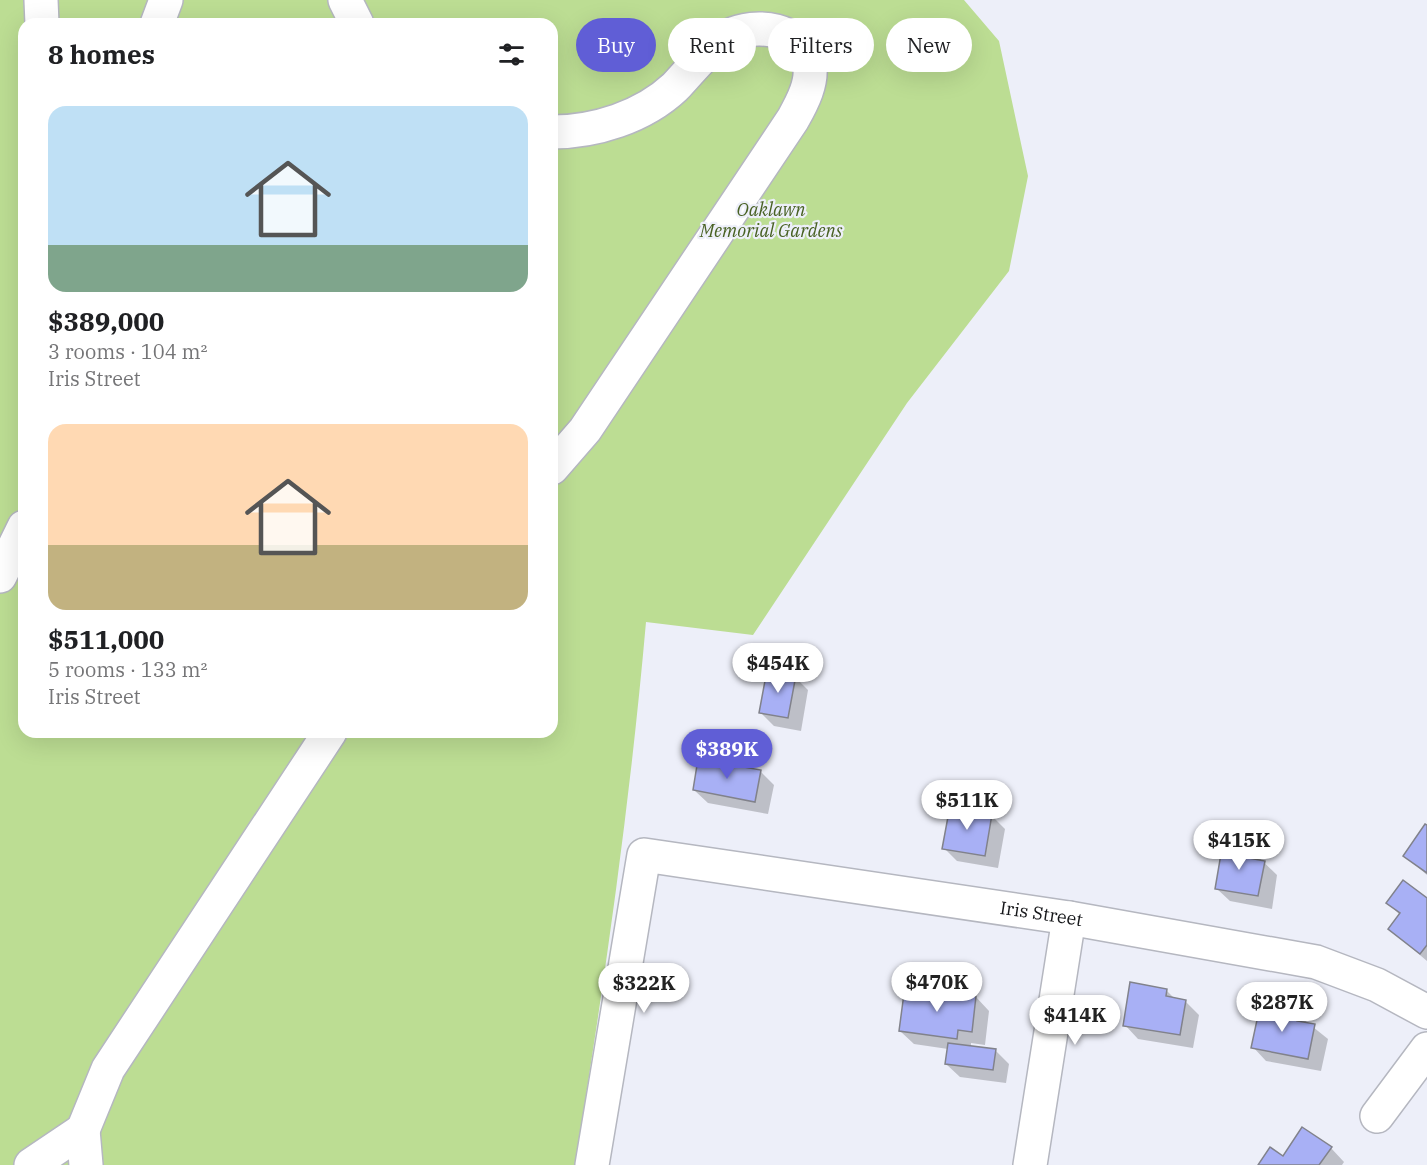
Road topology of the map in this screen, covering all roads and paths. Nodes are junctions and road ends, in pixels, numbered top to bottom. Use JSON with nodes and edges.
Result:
{"nodes":[{"id":1,"x":41,"y":0,"type":"edge"},
{"id":2,"x":166,"y":0,"type":"edge"},
{"id":3,"x":345,"y":0,"type":"edge"},
{"id":4,"x":42,"y":18,"type":"edge"},
{"id":5,"x":159,"y":18,"type":"edge"},
{"id":6,"x":354,"y":18,"type":"edge"},
{"id":7,"x":558,"y":132,"type":"edge"},
{"id":8,"x":558,"y":461,"type":"edge"},
{"id":9,"x":18,"y":539,"type":"edge"},
{"id":10,"x":0,"y":576,"type":"edge"},
{"id":11,"x":326,"y":738,"type":"edge"},
{"id":12,"x":1069,"y":918,"type":"junction"},
{"id":13,"x":1427,"y":1012,"type":"edge"},
{"id":14,"x":1427,"y":1049,"type":"edge"},
{"id":15,"x":1377,"y":1116,"type":"dead end"},
{"id":16,"x":83,"y":1130,"type":"junction"},
{"id":17,"x":31,"y":1165,"type":"edge"},
{"id":18,"x":86,"y":1165,"type":"edge"},
{"id":19,"x":592,"y":1165,"type":"edge"},
{"id":20,"x":1030,"y":1165,"type":"edge"}],
"edges":[{"from":1,"to":4,"type":"street"},
{"from":2,"to":5,"type":"street"},
{"from":3,"to":6,"type":"street"},
{"from":7,"to":8,"type":"street"},
{"from":9,"to":10,"type":"street"},
{"from":11,"to":16,"type":"street"},
{"from":12,"to":13,"type":"street","name":"Iris Street"},
{"from":12,"to":19,"type":"street","name":"Iris Street"},
{"from":12,"to":20,"type":"street"},
{"from":14,"to":15,"type":"street"},
{"from":16,"to":17,"type":"street"},
{"from":16,"to":18,"type":"street"}]}
